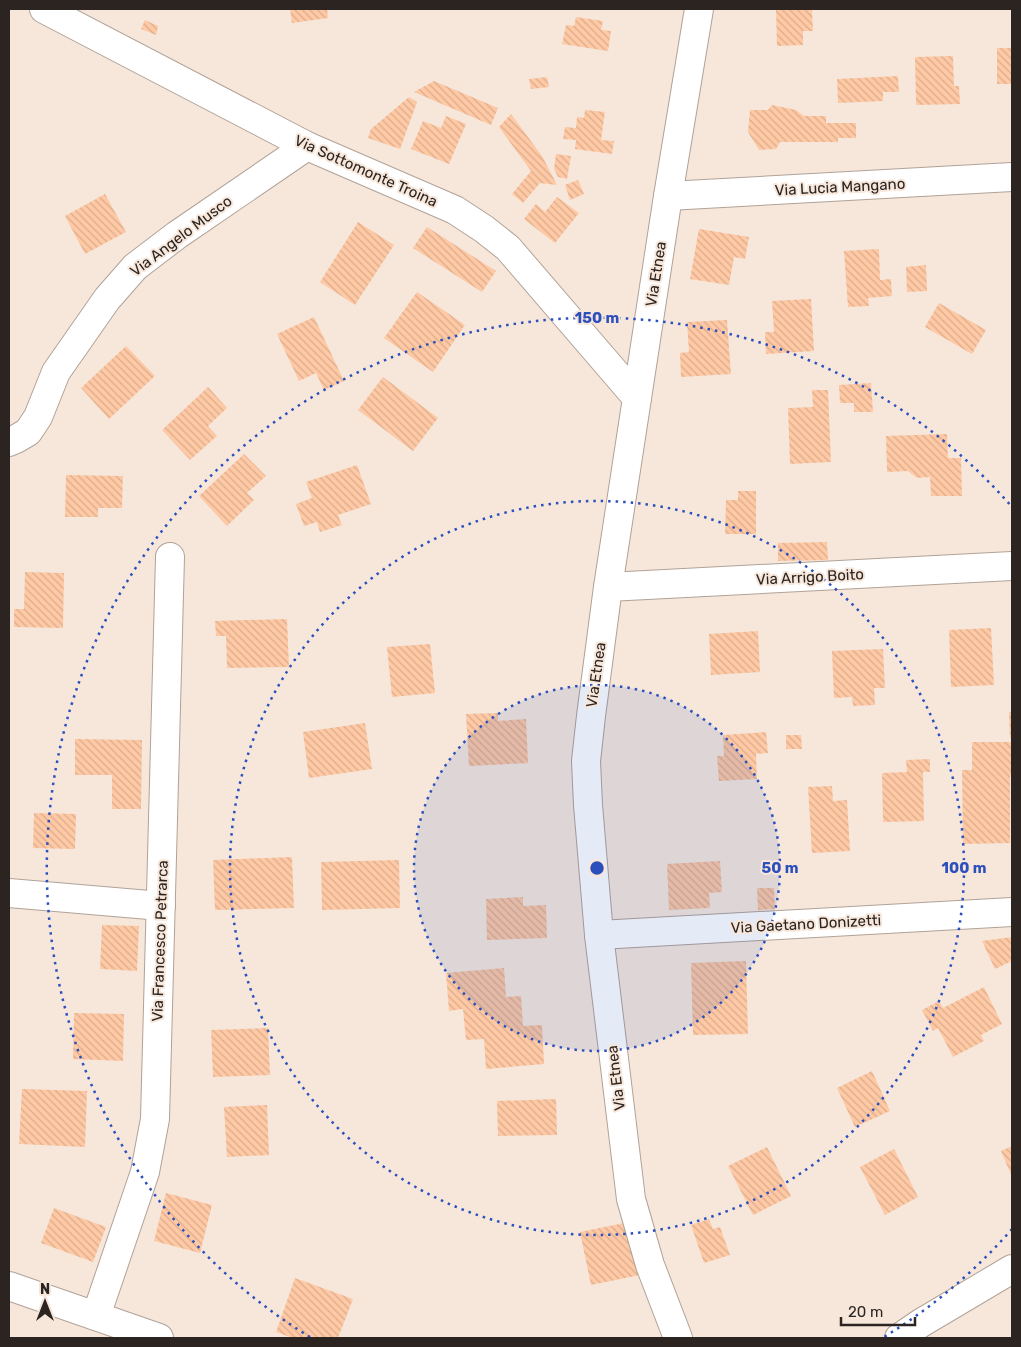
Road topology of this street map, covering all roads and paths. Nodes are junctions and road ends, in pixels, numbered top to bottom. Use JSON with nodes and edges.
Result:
{"nodes":[{"id":1,"x":44,"y":9,"type":"edge"},
{"id":2,"x":699,"y":9,"type":"edge"},
{"id":3,"x":307,"y":146,"type":"junction"},
{"id":4,"x":1012,"y":177,"type":"edge"},
{"id":5,"x":668,"y":196,"type":"junction"},
{"id":6,"x":637,"y":398,"type":"junction"},
{"id":7,"x":9,"y":442,"type":"edge"},
{"id":8,"x":170,"y":557,"type":"dead end"},
{"id":9,"x":1012,"y":566,"type":"edge"},
{"id":10,"x":608,"y":587,"type":"junction"},
{"id":11,"x":9,"y":893,"type":"edge"},
{"id":12,"x":161,"y":906,"type":"junction"},
{"id":13,"x":1012,"y":912,"type":"edge"},
{"id":14,"x":599,"y":935,"type":"junction"},
{"id":15,"x":1012,"y":1269,"type":"edge"},
{"id":16,"x":9,"y":1286,"type":"edge"},
{"id":17,"x":96,"y":1316,"type":"junction"},
{"id":18,"x":160,"y":1338,"type":"edge"},
{"id":19,"x":678,"y":1338,"type":"edge"},
{"id":20,"x":899,"y":1338,"type":"edge"}],
"edges":[{"from":1,"to":3,"type":"street","name":"Via Sottomonte Troina"},
{"from":2,"to":5,"type":"street","name":"Via Etnea"},
{"from":3,"to":6,"type":"street","name":"Via Sottomonte Troina"},
{"from":3,"to":7,"type":"street","name":"Via Angelo Musco"},
{"from":4,"to":5,"type":"street","name":"Via Lucia Mangano"},
{"from":5,"to":6,"type":"street","name":"Via Etnea"},
{"from":6,"to":10,"type":"street","name":"Via Etnea"},
{"from":8,"to":12,"type":"street","name":"Via Francesco Petrarca"},
{"from":9,"to":10,"type":"street","name":"Via Arrigo Boito"},
{"from":10,"to":14,"type":"street","name":"Via Etnea"},
{"from":11,"to":12,"type":"street"},
{"from":12,"to":17,"type":"street","name":"Via Francesco Petrarca"},
{"from":13,"to":14,"type":"street","name":"Via Gaetano Donizetti"},
{"from":14,"to":19,"type":"street","name":"Via Etnea"},
{"from":15,"to":20,"type":"street"},
{"from":16,"to":17,"type":"street"},
{"from":17,"to":18,"type":"street"}]}
